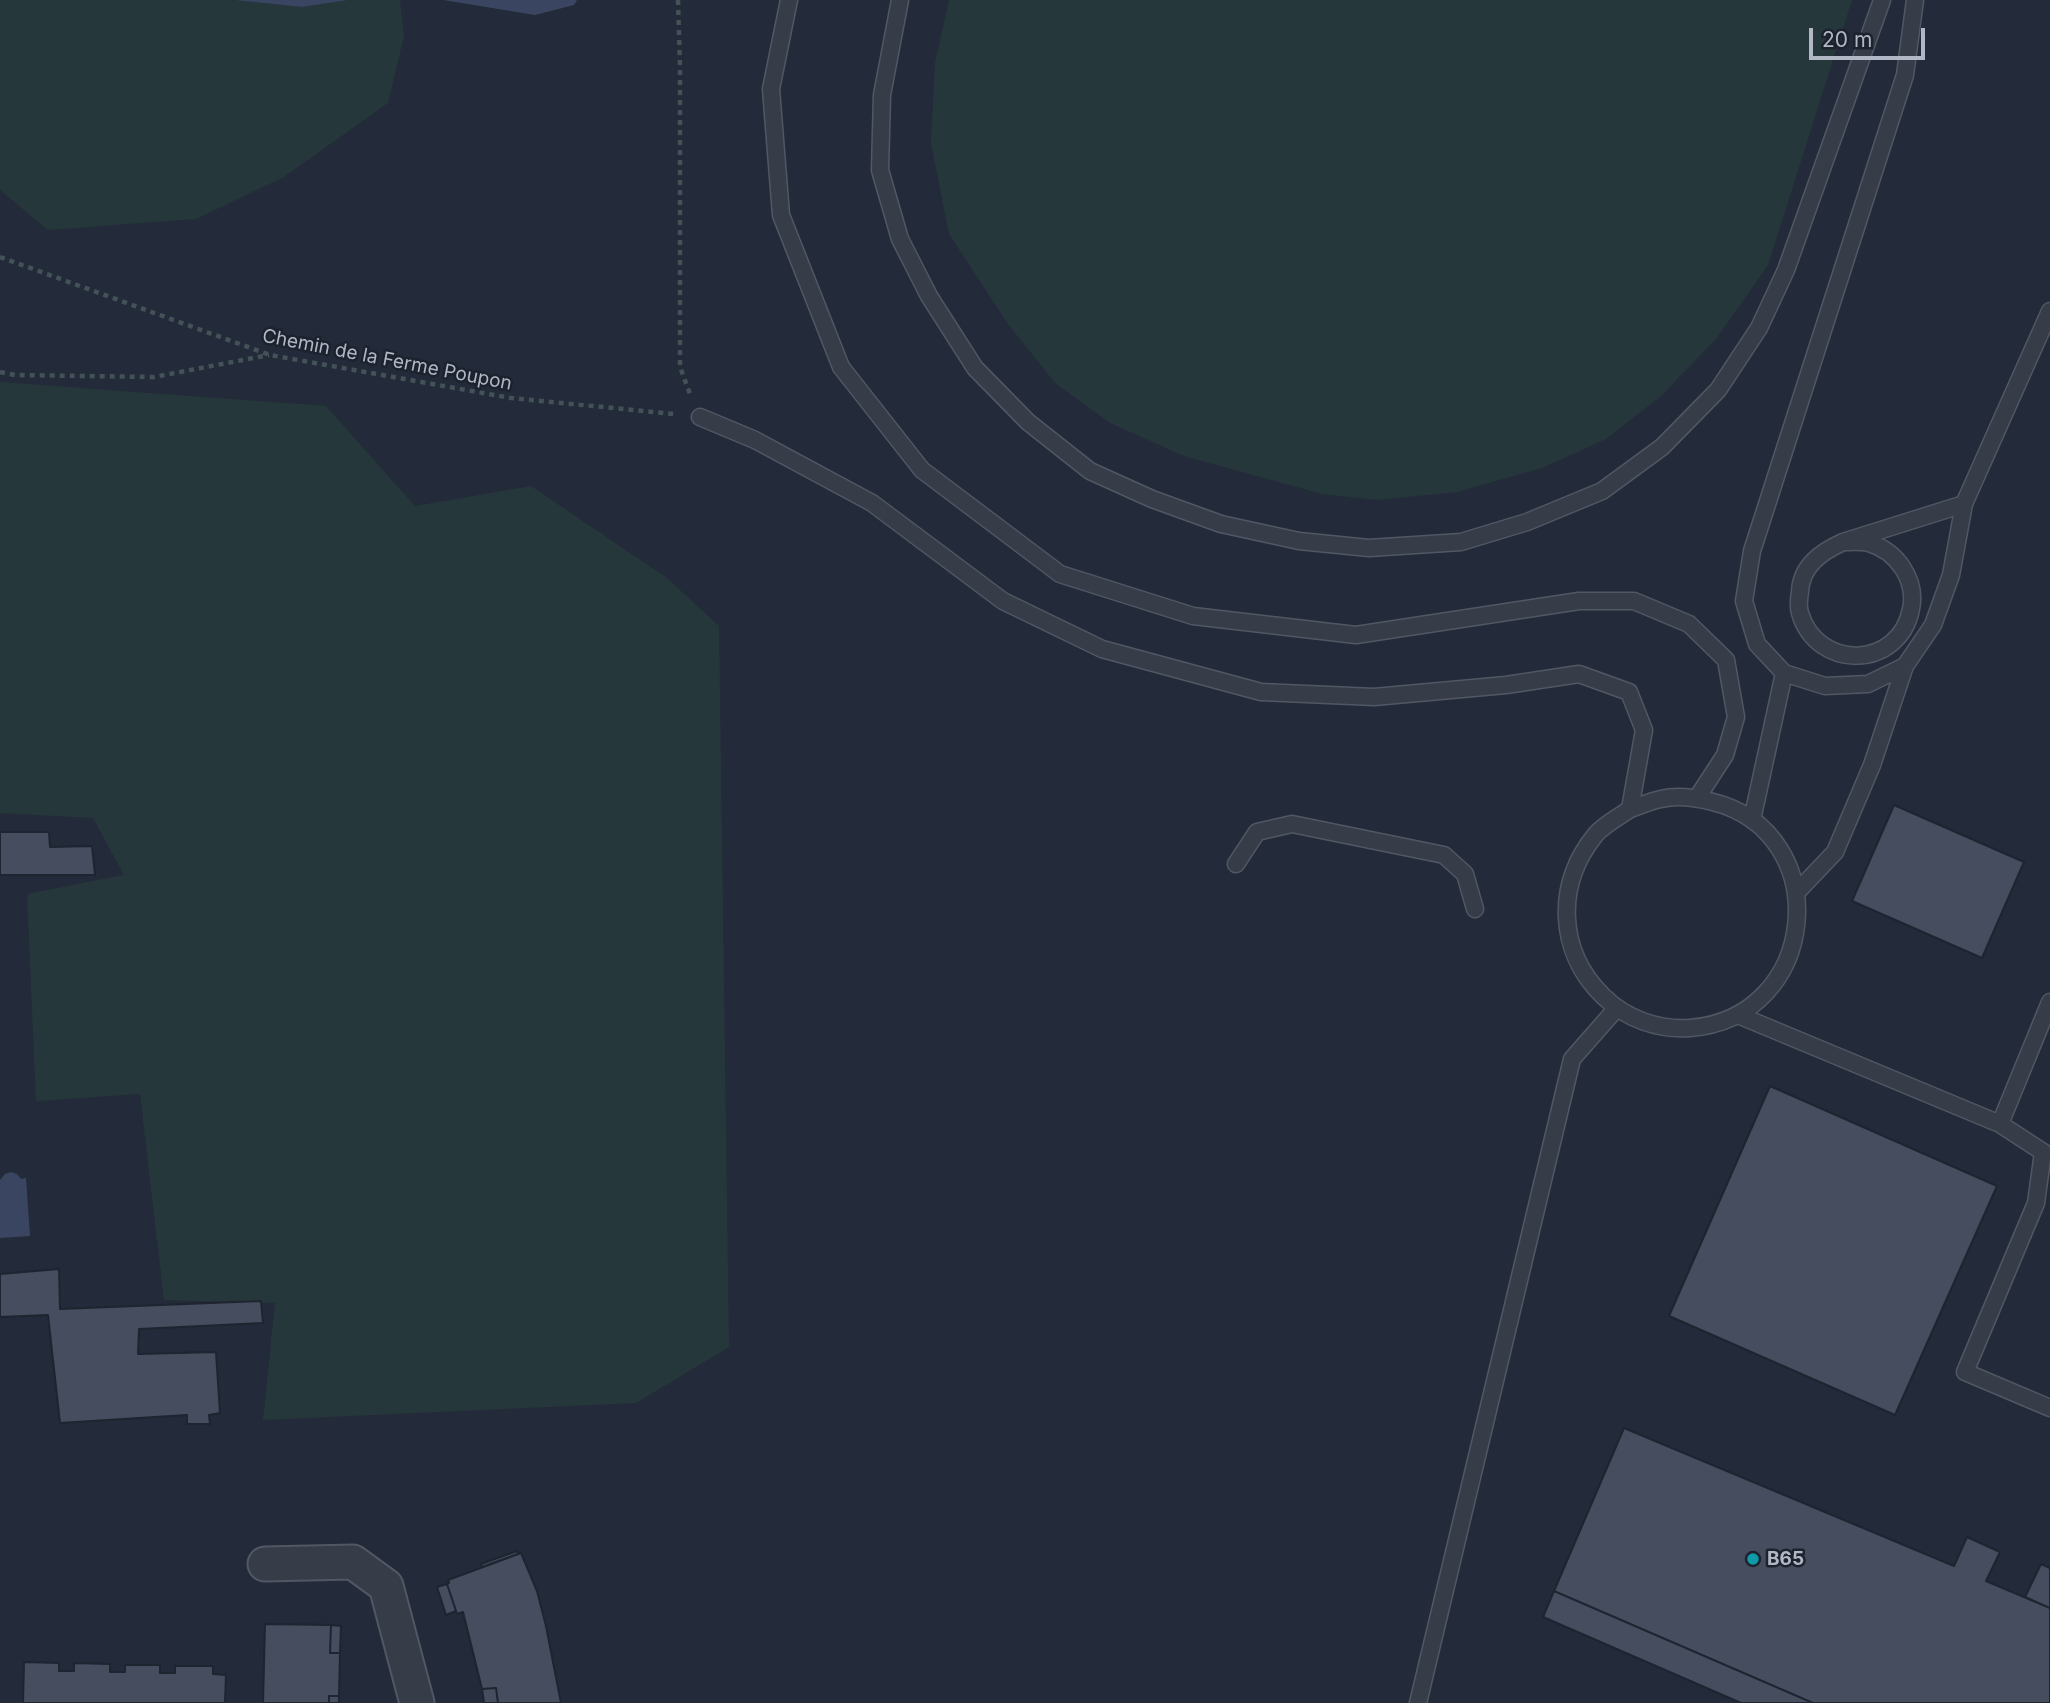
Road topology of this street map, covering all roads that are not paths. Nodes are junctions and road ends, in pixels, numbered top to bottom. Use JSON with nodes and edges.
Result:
{"nodes":[{"id":1,"x":789,"y":0,"type":"edge"},
{"id":2,"x":900,"y":0,"type":"edge"},
{"id":3,"x":1882,"y":0,"type":"edge"},
{"id":4,"x":1914,"y":0,"type":"edge"},
{"id":5,"x":2050,"y":311,"type":"edge"},
{"id":6,"x":699,"y":417,"type":"road end"},
{"id":7,"x":1964,"y":504,"type":"junction"},
{"id":8,"x":1843,"y":542,"type":"junction"},
{"id":9,"x":1905,"y":666,"type":"junction"},
{"id":10,"x":1784,"y":673,"type":"junction"},
{"id":11,"x":1697,"y":798,"type":"junction"},
{"id":12,"x":1630,"y":809,"type":"junction"},
{"id":13,"x":1752,"y":820,"type":"junction"},
{"id":14,"x":1236,"y":864,"type":"dead end"},
{"id":15,"x":1796,"y":893,"type":"junction"},
{"id":16,"x":1475,"y":909,"type":"dead end"},
{"id":17,"x":2050,"y":1002,"type":"edge"},
{"id":18,"x":1616,"y":1009,"type":"junction"},
{"id":19,"x":1738,"y":1015,"type":"junction"},
{"id":20,"x":2000,"y":1124,"type":"junction"},
{"id":21,"x":2043,"y":1206,"type":"edge"},
{"id":22,"x":2050,"y":1408,"type":"edge"},
{"id":23,"x":265,"y":1564,"type":"dead end"},
{"id":24,"x":417,"y":1703,"type":"edge"},
{"id":25,"x":1419,"y":1703,"type":"edge"}],
"edges":[{"from":1,"to":11,"type":"lane"},
{"from":2,"to":3,"type":"lane"},
{"from":4,"to":10,"type":"lane"},
{"from":5,"to":7,"type":"lane"},
{"from":6,"to":12,"type":"lane"},
{"from":7,"to":8,"type":"lane"},
{"from":7,"to":9,"type":"lane"},
{"from":8,"to":8,"type":"lane"},
{"from":9,"to":10,"type":"lane"},
{"from":9,"to":15,"type":"lane"},
{"from":10,"to":13,"type":"lane"},
{"from":11,"to":12,"type":"lane"},
{"from":11,"to":13,"type":"lane"},
{"from":12,"to":18,"type":"lane"},
{"from":13,"to":15,"type":"lane"},
{"from":14,"to":16,"type":"lane"},
{"from":15,"to":19,"type":"lane"},
{"from":17,"to":20,"type":"lane"},
{"from":18,"to":19,"type":"lane"},
{"from":18,"to":25,"type":"lane"},
{"from":19,"to":20,"type":"lane"},
{"from":20,"to":21,"type":"lane"},
{"from":21,"to":22,"type":"lane"},
{"from":23,"to":24,"type":"street"}]}
